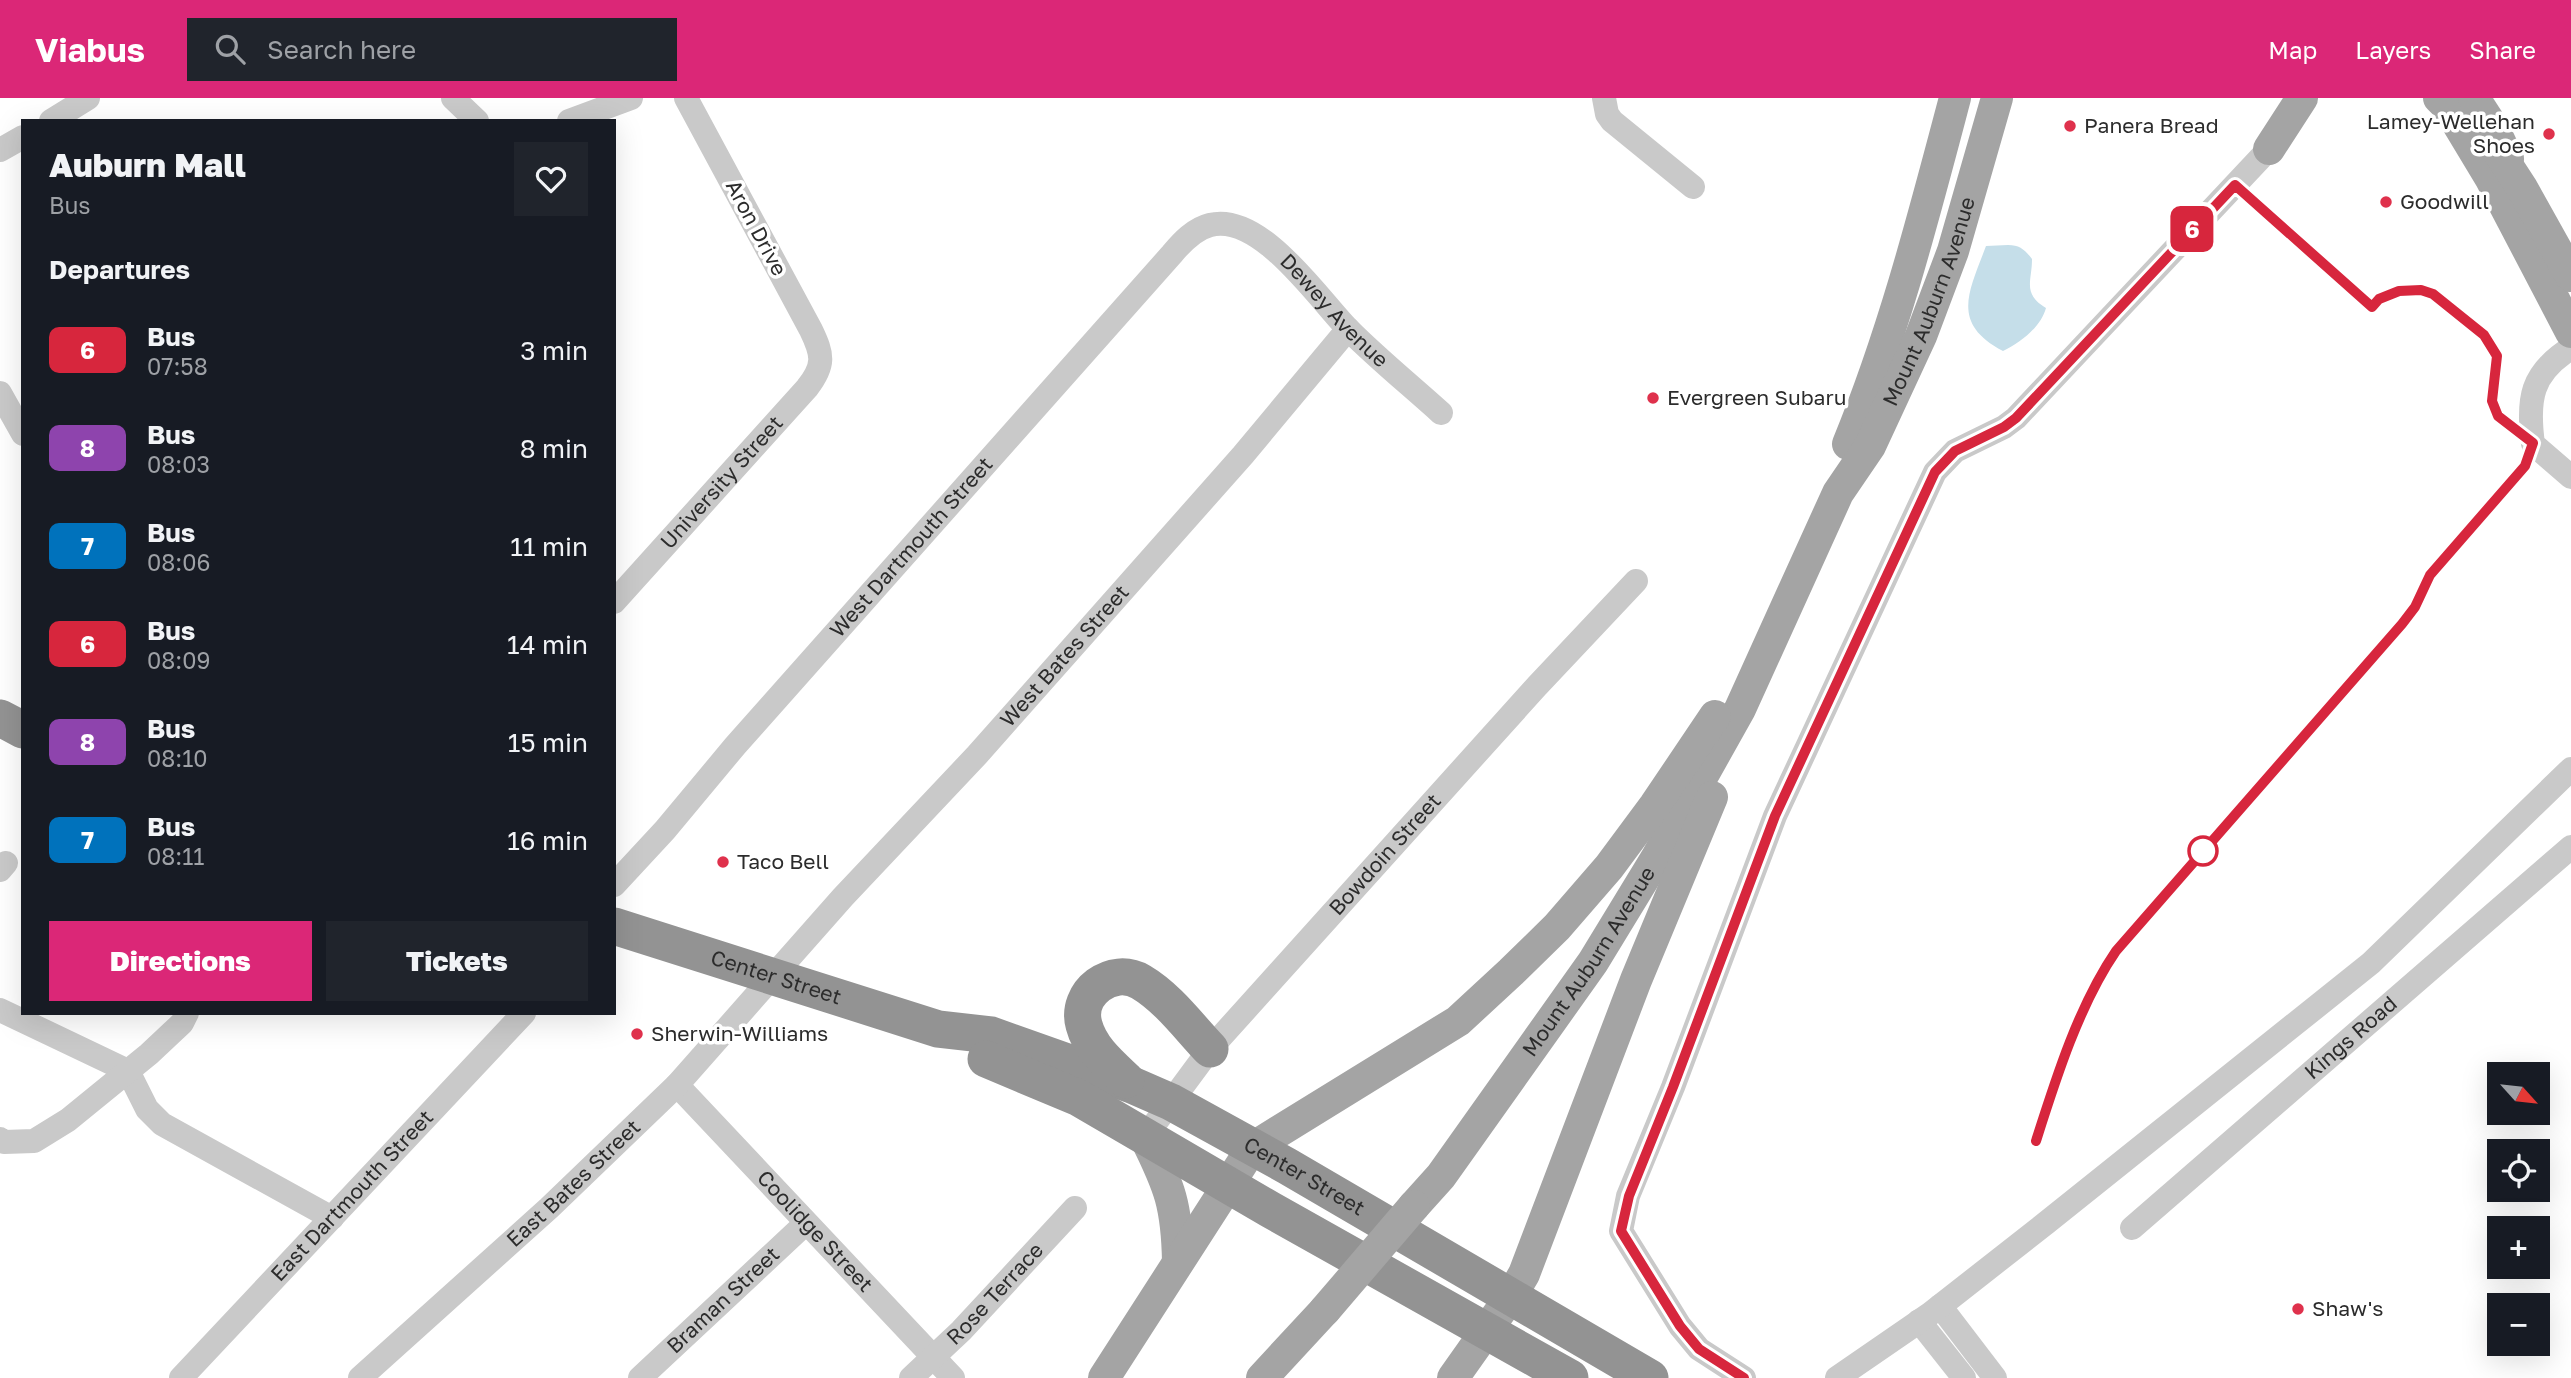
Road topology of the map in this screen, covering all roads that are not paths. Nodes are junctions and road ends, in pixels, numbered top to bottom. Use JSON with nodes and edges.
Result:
{"nodes":[{"id":1,"x":88,"y":98,"type":"edge"},
{"id":2,"x":453,"y":98,"type":"edge"},
{"id":3,"x":631,"y":98,"type":"edge"},
{"id":4,"x":686,"y":98,"type":"edge"},
{"id":5,"x":1604,"y":98,"type":"edge"},
{"id":6,"x":1955,"y":98,"type":"edge"},
{"id":7,"x":1997,"y":98,"type":"edge"},
{"id":8,"x":2439,"y":98,"type":"edge"},
{"id":9,"x":2461,"y":98,"type":"edge"},
{"id":10,"x":2474,"y":98,"type":"edge"},
{"id":11,"x":2312,"y":100,"type":"edge"},
{"id":12,"x":58,"y":119,"type":"edge"},
{"id":13,"x":475,"y":119,"type":"edge"},
{"id":14,"x":574,"y":119,"type":"edge"},
{"id":15,"x":21,"y":138,"type":"edge"},
{"id":16,"x":2269,"y":149,"type":"joint"},
{"id":17,"x":0,"y":150,"type":"edge"},
{"id":18,"x":1693,"y":187,"type":"dead end"},
{"id":19,"x":2522,"y":188,"type":"junction"},
{"id":20,"x":1218,"y":224,"type":"joint"},
{"id":21,"x":2571,"y":276,"type":"edge"},
{"id":22,"x":1348,"y":329,"type":"junction"},
{"id":23,"x":2571,"y":332,"type":"edge"},
{"id":24,"x":2571,"y":348,"type":"edge"},
{"id":25,"x":821,"y":359,"type":"joint"},
{"id":26,"x":0,"y":393,"type":"edge"},
{"id":27,"x":1441,"y":412,"type":"dead end"},
{"id":28,"x":21,"y":430,"type":"edge"},
{"id":29,"x":2571,"y":477,"type":"edge"},
{"id":30,"x":1838,"y":493,"type":"junction"},
{"id":31,"x":1636,"y":581,"type":"dead end"},
{"id":32,"x":1799,"y":582,"type":"junction"},
{"id":33,"x":616,"y":600,"type":"edge"},
{"id":34,"x":0,"y":718,"type":"edge"},
{"id":35,"x":21,"y":729,"type":"edge"},
{"id":36,"x":2571,"y":769,"type":"edge"},
{"id":37,"x":2571,"y":847,"type":"edge"},
{"id":38,"x":616,"y":883,"type":"edge"},
{"id":39,"x":616,"y":927,"type":"edge"},
{"id":40,"x":775,"y":976,"type":"junction"},
{"id":41,"x":0,"y":1010,"type":"edge"},
{"id":42,"x":186,"y":1015,"type":"edge"},
{"id":43,"x":522,"y":1015,"type":"edge"},
{"id":44,"x":938,"y":1029,"type":"junction"},
{"id":45,"x":1210,"y":1049,"type":"junction"},
{"id":46,"x":128,"y":1071,"type":"junction"},
{"id":47,"x":677,"y":1085,"type":"junction"},
{"id":48,"x":1132,"y":1085,"type":"junction"},
{"id":49,"x":1171,"y":1102,"type":"junction"},
{"id":50,"x":1145,"y":1137,"type":"junction"},
{"id":51,"x":0,"y":1139,"type":"edge"},
{"id":52,"x":1252,"y":1148,"type":"junction"},
{"id":53,"x":1230,"y":1186,"type":"junction"},
{"id":54,"x":1075,"y":1208,"type":"dead end"},
{"id":55,"x":332,"y":1218,"type":"junction"},
{"id":56,"x":806,"y":1223,"type":"junction"},
{"id":57,"x":2132,"y":1228,"type":"dead end"},
{"id":58,"x":1178,"y":1262,"type":"junction"},
{"id":59,"x":1511,"y":1296,"type":"junction"},
{"id":60,"x":1940,"y":1306,"type":"junction"},
{"id":61,"x":1919,"y":1321,"type":"junction"},
{"id":62,"x":1486,"y":1332,"type":"junction"},
{"id":63,"x":1530,"y":1356,"type":"junction"},
{"id":64,"x":933,"y":1357,"type":"junction"},
{"id":65,"x":181,"y":1378,"type":"edge"},
{"id":66,"x":360,"y":1378,"type":"edge"},
{"id":67,"x":640,"y":1378,"type":"edge"},
{"id":68,"x":911,"y":1378,"type":"edge"},
{"id":69,"x":953,"y":1378,"type":"edge"},
{"id":70,"x":1104,"y":1378,"type":"edge"},
{"id":71,"x":1262,"y":1378,"type":"edge"},
{"id":72,"x":1453,"y":1378,"type":"edge"},
{"id":73,"x":1570,"y":1378,"type":"edge"},
{"id":74,"x":1650,"y":1378,"type":"edge"},
{"id":75,"x":1744,"y":1378,"type":"edge"},
{"id":76,"x":1837,"y":1378,"type":"edge"},
{"id":77,"x":1965,"y":1378,"type":"edge"},
{"id":78,"x":1995,"y":1378,"type":"edge"}],
"edges":[{"from":1,"to":12,"type":"street"},
{"from":2,"to":13,"type":"street"},
{"from":3,"to":14,"type":"street"},
{"from":4,"to":25,"type":"street","name":"Aron Drive"},
{"from":5,"to":18,"type":"street"},
{"from":6,"to":30,"type":"main road","name":"Mount Auburn Avenue"},
{"from":7,"to":30,"type":"main road","name":"Mount Auburn Avenue"},
{"from":8,"to":23,"type":"main road"},
{"from":9,"to":19,"type":"main road"},
{"from":10,"to":19,"type":"main road"},
{"from":11,"to":16,"type":"main road"},
{"from":15,"to":17,"type":"street"},
{"from":16,"to":75,"type":"street"},
{"from":19,"to":21,"type":"main road"},
{"from":20,"to":22,"type":"street","name":"Dewey Avenue"},
{"from":20,"to":38,"type":"street","name":"West Dartmouth Street"},
{"from":22,"to":27,"type":"street","name":"Dewey Avenue"},
{"from":22,"to":40,"type":"street","name":"West Bates Street"},
{"from":24,"to":29,"type":"street"},
{"from":25,"to":33,"type":"street","name":"University Street"},
{"from":26,"to":28,"type":"street"},
{"from":30,"to":32,"type":"main road","name":"Mount Auburn Avenue"},
{"from":31,"to":45,"type":"street","name":"Bowdoin Street"},
{"from":32,"to":52,"type":"main road"},
{"from":32,"to":59,"type":"main road"},
{"from":32,"to":71,"type":"main road","name":"Mount Auburn Avenue","bridge":true},
{"from":34,"to":35,"type":"highway"},
{"from":36,"to":60,"type":"street"},
{"from":37,"to":57,"type":"street","name":"Kings Road"},
{"from":39,"to":40,"type":"highway","name":"Center Street"},
{"from":40,"to":44,"type":"highway","name":"Center Street"},
{"from":40,"to":47,"type":"street","name":"East Bates Street"},
{"from":41,"to":46,"type":"street"},
{"from":42,"to":46,"type":"street"},
{"from":43,"to":55,"type":"street","name":"East Dartmouth Street"},
{"from":44,"to":48,"type":"highway","name":"Center Street"},
{"from":44,"to":50,"type":"highway","name":"Center Street"},
{"from":45,"to":48,"type":"highway"},
{"from":45,"to":49,"type":"street","name":"Bowdoin Street"},
{"from":46,"to":51,"type":"street"},
{"from":46,"to":55,"type":"street"},
{"from":47,"to":56,"type":"street","name":"Coolidge Street"},
{"from":47,"to":66,"type":"street","name":"East Bates Street"},
{"from":48,"to":49,"type":"highway","name":"Center Street"},
{"from":49,"to":50,"type":"street","name":"Bowdoin Street"},
{"from":49,"to":52,"type":"highway","name":"Center Street"},
{"from":50,"to":53,"type":"highway","name":"Center Street"},
{"from":50,"to":58,"type":"main road"},
{"from":52,"to":53,"type":"main road"},
{"from":52,"to":59,"type":"highway","name":"Center Street"},
{"from":53,"to":58,"type":"main road"},
{"from":53,"to":62,"type":"highway","name":"Center Street"},
{"from":54,"to":64,"type":"street","name":"Rose Terrace"},
{"from":55,"to":65,"type":"street","name":"East Dartmouth Street"},
{"from":56,"to":64,"type":"street","name":"Coolidge Street"},
{"from":56,"to":67,"type":"street","name":"Braman Street"},
{"from":58,"to":70,"type":"main road"},
{"from":59,"to":62,"type":"main road"},
{"from":59,"to":74,"type":"highway","name":"Center Street"},
{"from":60,"to":61,"type":"street"},
{"from":60,"to":78,"type":"street"},
{"from":61,"to":76,"type":"street"},
{"from":61,"to":77,"type":"street"},
{"from":62,"to":63,"type":"highway","name":"Center Street"},
{"from":62,"to":72,"type":"main road"},
{"from":63,"to":72,"type":"main road"},
{"from":63,"to":73,"type":"highway","name":"Center Street"},
{"from":64,"to":68,"type":"street","name":"Rose Terrace"},
{"from":64,"to":69,"type":"street","name":"Coolidge Street"}]}
